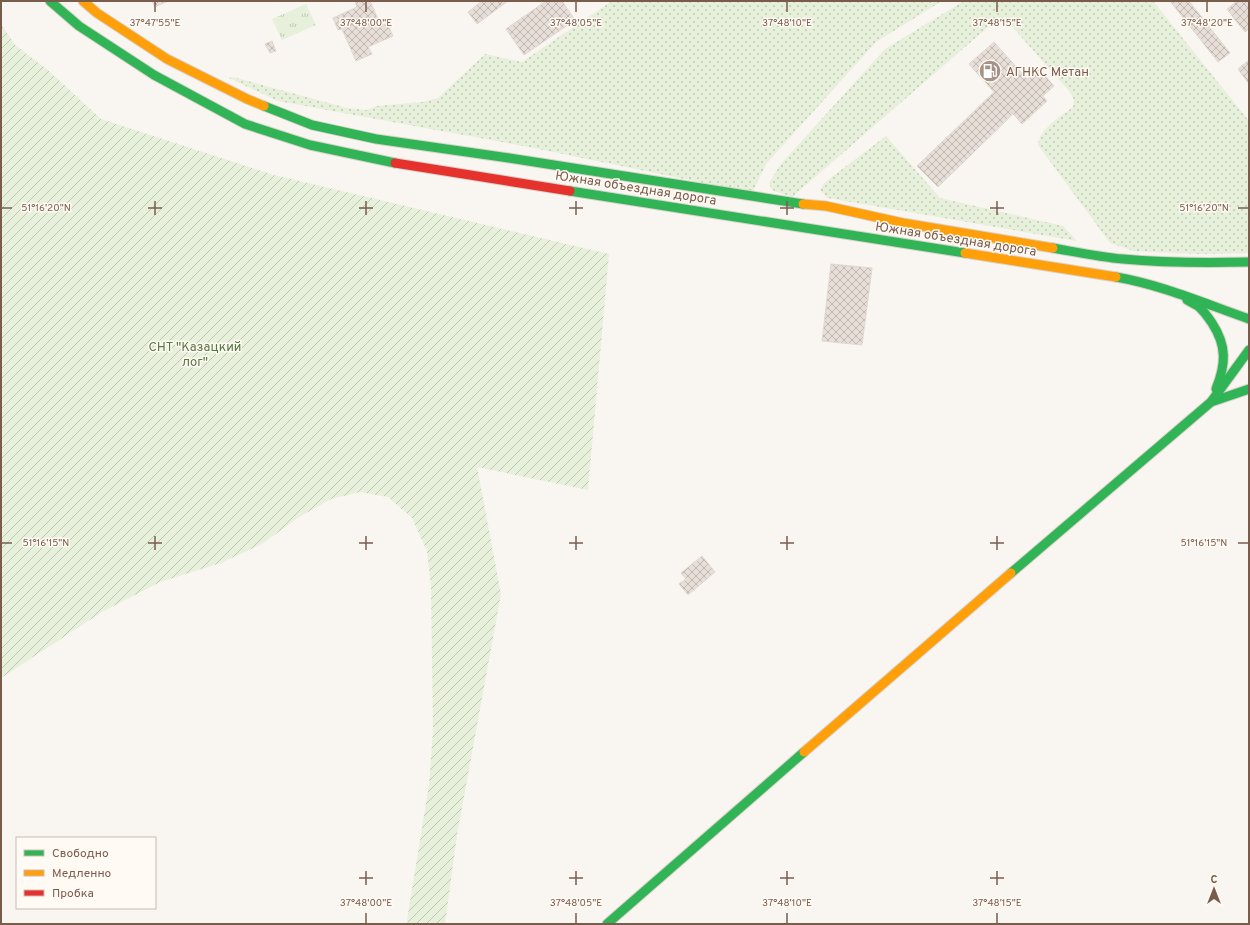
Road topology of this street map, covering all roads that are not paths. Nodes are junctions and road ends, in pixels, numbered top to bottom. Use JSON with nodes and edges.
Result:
{"nodes":[{"id":1,"x":50,"y":1,"type":"edge"},
{"id":2,"x":83,"y":1,"type":"edge"},
{"id":3,"x":1249,"y":262,"type":"edge"},
{"id":4,"x":1173,"y":292,"type":"junction"},
{"id":5,"x":1249,"y":319,"type":"edge"},
{"id":6,"x":1249,"y":350,"type":"edge"},
{"id":7,"x":1249,"y":389,"type":"edge"},
{"id":8,"x":1212,"y":402,"type":"junction"},
{"id":9,"x":607,"y":924,"type":"edge"}],
"edges":[{"from":1,"to":4,"type":"main road","name":"Южная объездная дорога"},
{"from":2,"to":3,"type":"main road","name":"Южная объездная дорога"},
{"from":4,"to":5,"type":"main road","name":"Южная объездная дорога"},
{"from":4,"to":8,"type":"main road"},
{"from":6,"to":8,"type":"main road"},
{"from":7,"to":8,"type":"main road"},
{"from":8,"to":9,"type":"main road"}]}
